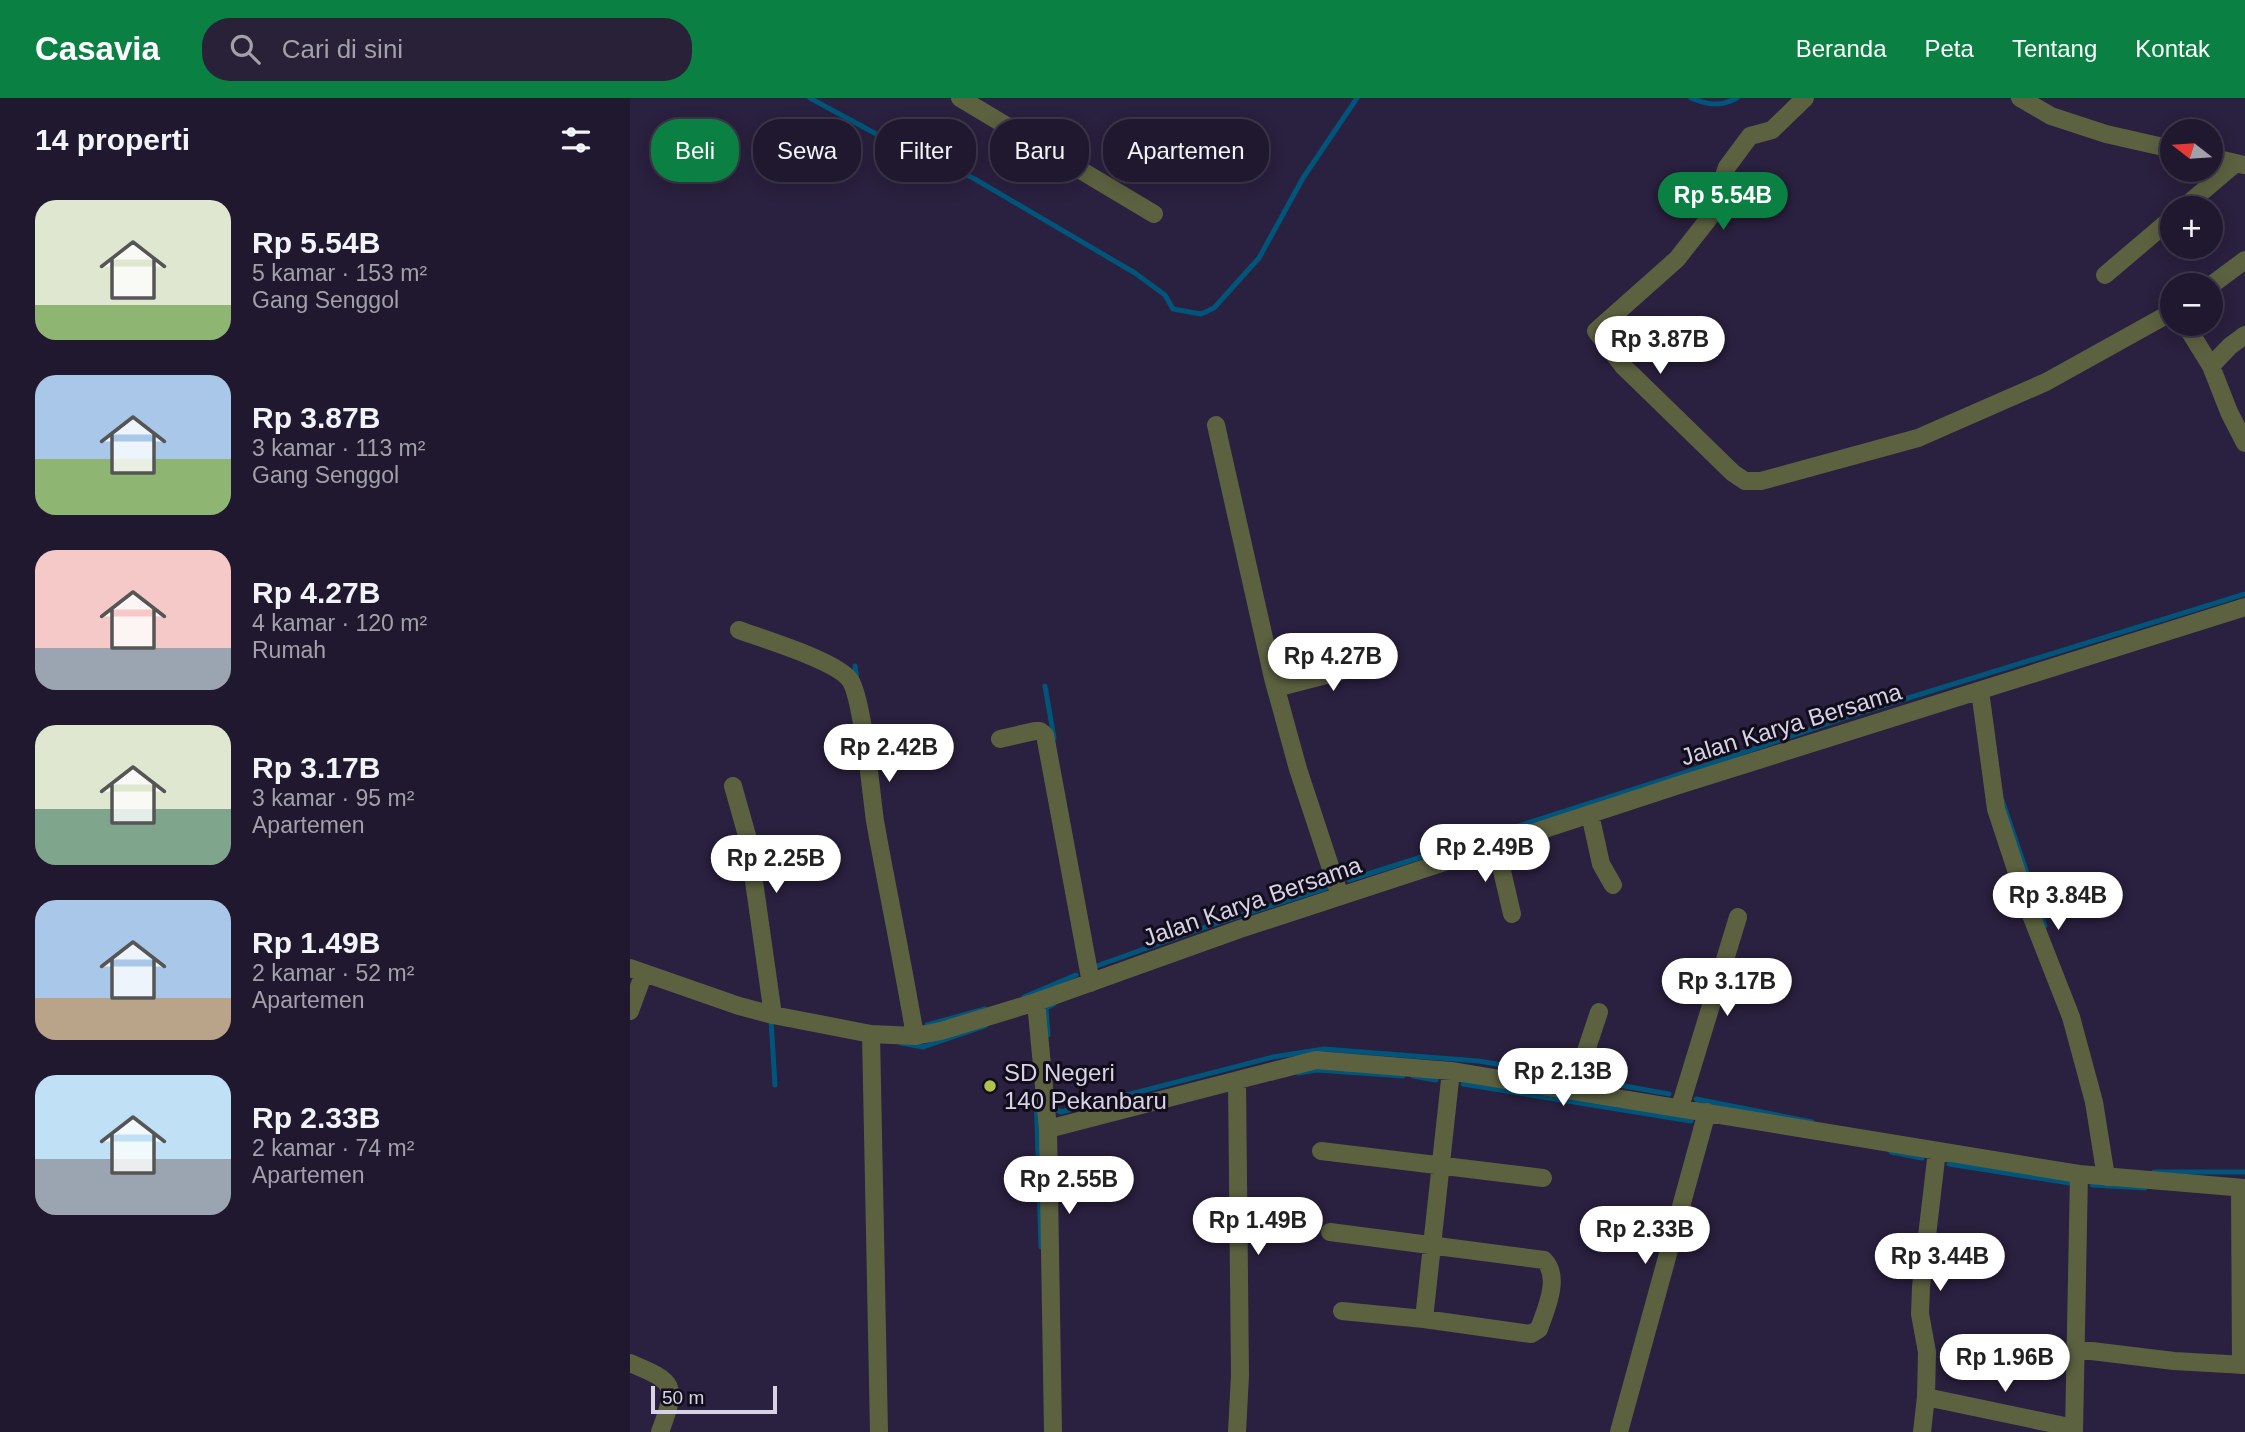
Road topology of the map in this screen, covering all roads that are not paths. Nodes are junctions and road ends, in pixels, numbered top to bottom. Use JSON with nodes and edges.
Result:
{"nodes":[{"id":1,"x":960,"y":98,"type":"edge"},
{"id":2,"x":1805,"y":98,"type":"edge"},
{"id":3,"x":2020,"y":98,"type":"edge"},
{"id":4,"x":2160,"y":146,"type":"edge"},
{"id":5,"x":2240,"y":164,"type":"edge"},
{"id":6,"x":2199,"y":196,"type":"edge"},
{"id":7,"x":1154,"y":214,"type":"dead end"},
{"id":8,"x":2160,"y":228,"type":"edge"},
{"id":9,"x":2245,"y":260,"type":"edge"},
{"id":10,"x":2105,"y":275,"type":"dead end"},
{"id":11,"x":2223,"y":276,"type":"edge"},
{"id":12,"x":2160,"y":319,"type":"edge"},
{"id":13,"x":2245,"y":335,"type":"edge"},
{"id":14,"x":2192,"y":336,"type":"edge"},
{"id":15,"x":2211,"y":366,"type":"junction"},
{"id":16,"x":1216,"y":425,"type":"dead end"},
{"id":17,"x":2245,"y":443,"type":"edge"},
{"id":18,"x":2245,"y":607,"type":"edge"},
{"id":19,"x":739,"y":630,"type":"dead end"},
{"id":20,"x":1380,"y":661,"type":"dead end"},
{"id":21,"x":1276,"y":688,"type":"junction"},
{"id":22,"x":1980,"y":691,"type":"junction"},
{"id":23,"x":1000,"y":739,"type":"dead end"},
{"id":24,"x":733,"y":786,"type":"dead end"},
{"id":25,"x":1590,"y":814,"type":"junction"},
{"id":26,"x":1496,"y":845,"type":"junction"},
{"id":27,"x":1613,"y":885,"type":"dead end"},
{"id":28,"x":1340,"y":896,"type":"junction"},
{"id":29,"x":1512,"y":914,"type":"dead end"},
{"id":30,"x":1738,"y":917,"type":"dead end"},
{"id":31,"x":637,"y":971,"type":"edge"},
{"id":32,"x":1091,"y":983,"type":"junction"},
{"id":33,"x":1036,"y":1002,"type":"junction"},
{"id":34,"x":630,"y":1012,"type":"edge"},
{"id":35,"x":1600,"y":1012,"type":"dead end"},
{"id":36,"x":773,"y":1015,"type":"junction"},
{"id":37,"x":871,"y":1034,"type":"junction"},
{"id":38,"x":915,"y":1036,"type":"junction"},
{"id":39,"x":1451,"y":1071,"type":"junction"},
{"id":40,"x":1237,"y":1081,"type":"junction"},
{"id":41,"x":1573,"y":1090,"type":"junction"},
{"id":42,"x":1680,"y":1107,"type":"junction"},
{"id":43,"x":1707,"y":1112,"type":"junction"},
{"id":44,"x":1048,"y":1129,"type":"junction"},
{"id":45,"x":1321,"y":1151,"type":"dead end"},
{"id":46,"x":1937,"y":1151,"type":"junction"},
{"id":47,"x":1440,"y":1164,"type":"junction"},
{"id":48,"x":2079,"y":1174,"type":"junction"},
{"id":49,"x":2106,"y":1177,"type":"junction"},
{"id":50,"x":1543,"y":1178,"type":"dead end"},
{"id":51,"x":2243,"y":1188,"type":"edge"},
{"id":52,"x":1330,"y":1232,"type":"dead end"},
{"id":53,"x":1432,"y":1244,"type":"junction"},
{"id":54,"x":1342,"y":1311,"type":"dead end"},
{"id":55,"x":1424,"y":1319,"type":"junction"},
{"id":56,"x":2075,"y":1349,"type":"junction"},
{"id":57,"x":630,"y":1363,"type":"edge"},
{"id":58,"x":2243,"y":1365,"type":"edge"},
{"id":59,"x":1926,"y":1396,"type":"junction"},
{"id":60,"x":2074,"y":1430,"type":"edge"},
{"id":61,"x":660,"y":1432,"type":"edge"},
{"id":62,"x":879,"y":1432,"type":"edge"},
{"id":63,"x":1053,"y":1432,"type":"edge"},
{"id":64,"x":1237,"y":1432,"type":"edge"},
{"id":65,"x":1619,"y":1432,"type":"edge"},
{"id":66,"x":1922,"y":1432,"type":"edge"}],
"edges":[{"from":1,"to":7,"type":"street"},
{"from":2,"to":12,"type":"street"},
{"from":3,"to":4,"type":"street"},
{"from":5,"to":6,"type":"street"},
{"from":8,"to":10,"type":"street"},
{"from":9,"to":11,"type":"street"},
{"from":13,"to":15,"type":"street"},
{"from":14,"to":15,"type":"street"},
{"from":15,"to":17,"type":"street"},
{"from":16,"to":21,"type":"street"},
{"from":18,"to":22,"type":"street","name":"Jalan Karya Bersama"},
{"from":19,"to":38,"type":"street"},
{"from":20,"to":21,"type":"street"},
{"from":21,"to":28,"type":"street"},
{"from":22,"to":25,"type":"street","name":"Jalan Karya Bersama"},
{"from":22,"to":49,"type":"street"},
{"from":23,"to":32,"type":"street"},
{"from":24,"to":36,"type":"street"},
{"from":25,"to":26,"type":"street","name":"Jalan Karya Bersama"},
{"from":25,"to":27,"type":"street"},
{"from":26,"to":28,"type":"street","name":"Jalan Karya Bersama"},
{"from":26,"to":29,"type":"street"},
{"from":28,"to":32,"type":"street","name":"Jalan Karya Bersama"},
{"from":30,"to":42,"type":"street"},
{"from":31,"to":34,"type":"street"},
{"from":31,"to":36,"type":"street","name":"Jalan Karya Bersama"},
{"from":32,"to":33,"type":"street","name":"Jalan Karya Bersama"},
{"from":33,"to":38,"type":"street","name":"Jalan Karya Bersama"},
{"from":33,"to":44,"type":"street"},
{"from":35,"to":41,"type":"street"},
{"from":36,"to":37,"type":"street","name":"Jalan Karya Bersama"},
{"from":37,"to":38,"type":"street","name":"Jalan Karya Bersama"},
{"from":37,"to":62,"type":"street"},
{"from":39,"to":40,"type":"street"},
{"from":39,"to":41,"type":"street"},
{"from":39,"to":47,"type":"street"},
{"from":40,"to":44,"type":"street"},
{"from":40,"to":64,"type":"street"},
{"from":41,"to":42,"type":"street"},
{"from":42,"to":43,"type":"street"},
{"from":43,"to":46,"type":"street"},
{"from":43,"to":65,"type":"street"},
{"from":44,"to":63,"type":"street"},
{"from":45,"to":47,"type":"street"},
{"from":46,"to":48,"type":"street"},
{"from":46,"to":59,"type":"street"},
{"from":47,"to":50,"type":"street"},
{"from":47,"to":53,"type":"street"},
{"from":48,"to":49,"type":"street"},
{"from":48,"to":56,"type":"street"},
{"from":49,"to":51,"type":"street"},
{"from":51,"to":58,"type":"street"},
{"from":52,"to":53,"type":"street"},
{"from":53,"to":55,"type":"street"},
{"from":53,"to":55,"type":"street"},
{"from":54,"to":55,"type":"street"},
{"from":56,"to":58,"type":"street"},
{"from":56,"to":60,"type":"street"},
{"from":57,"to":61,"type":"street"},
{"from":59,"to":60,"type":"street"},
{"from":59,"to":66,"type":"street"}]}
